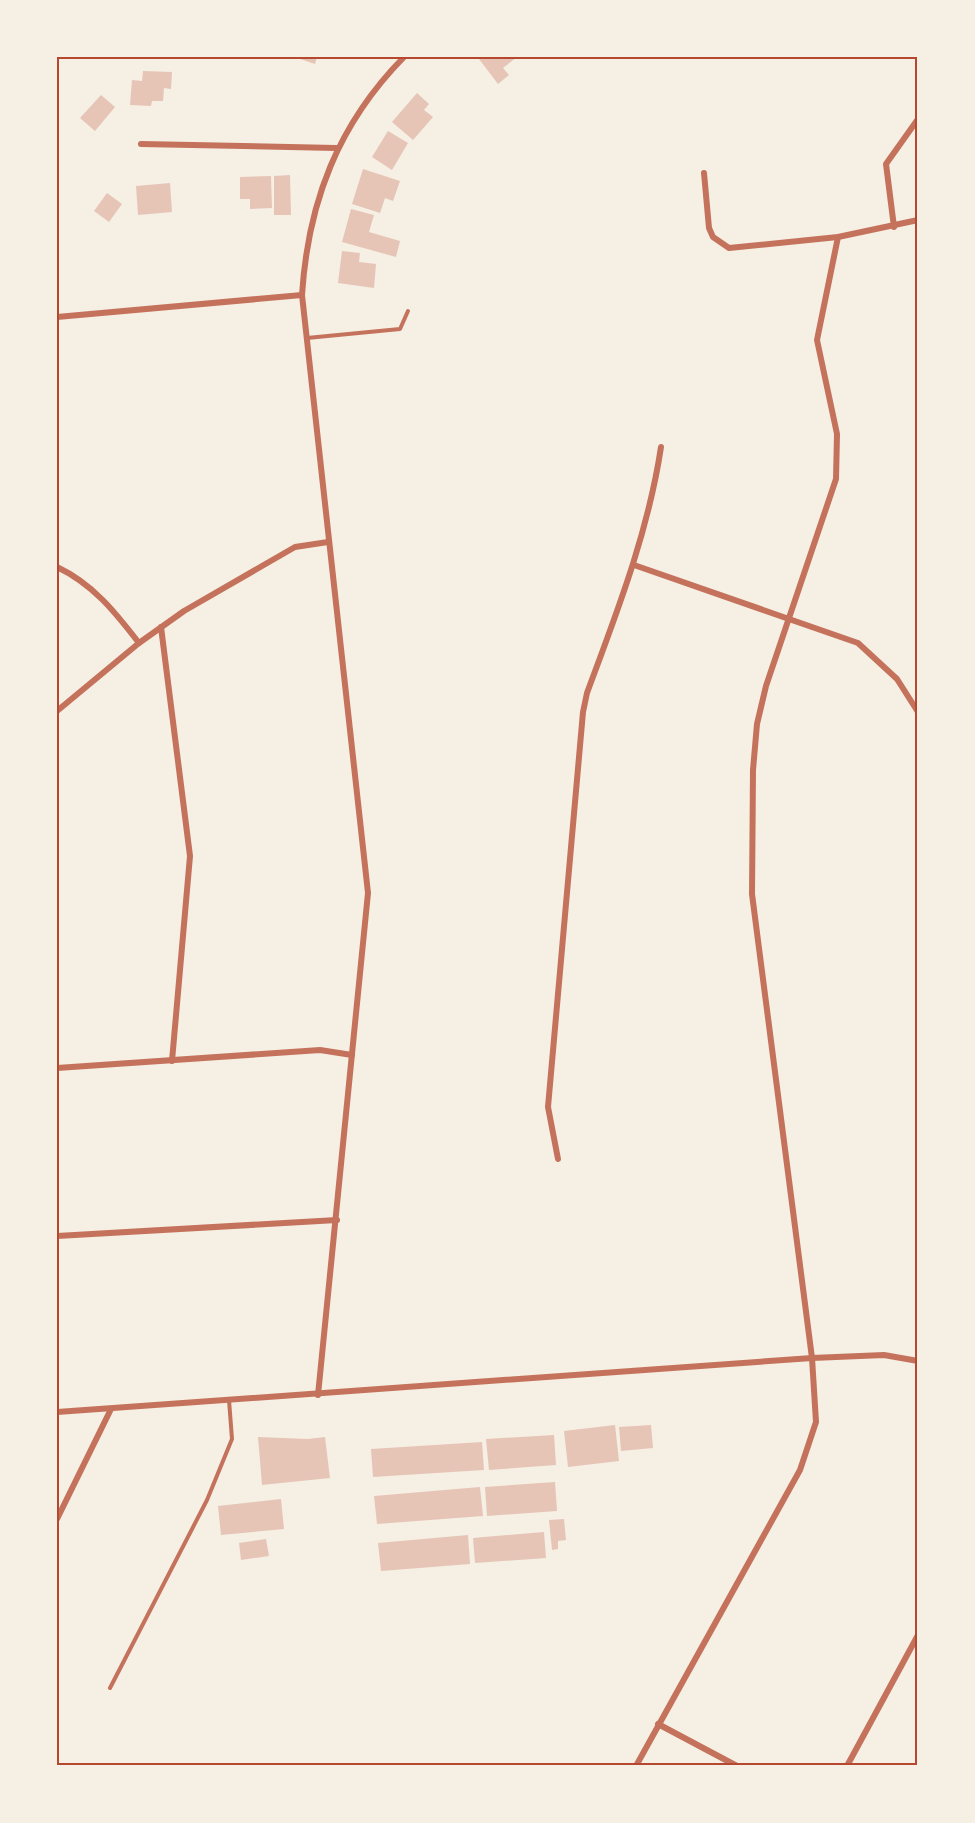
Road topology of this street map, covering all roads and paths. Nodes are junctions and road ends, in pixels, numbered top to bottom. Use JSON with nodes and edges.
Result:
{"nodes":[{"id":1,"x":404,"y":57,"type":"edge"},
{"id":2,"x":918,"y":119,"type":"edge"},
{"id":3,"x":141,"y":144,"type":"dead end"},
{"id":4,"x":336,"y":148,"type":"junction"},
{"id":5,"x":704,"y":173,"type":"dead end"},
{"id":6,"x":918,"y":220,"type":"edge"},
{"id":7,"x":894,"y":227,"type":"junction"},
{"id":8,"x":838,"y":237,"type":"junction"},
{"id":9,"x":302,"y":295,"type":"junction"},
{"id":10,"x":408,"y":311,"type":"dead end"},
{"id":11,"x":57,"y":317,"type":"edge"},
{"id":12,"x":307,"y":338,"type":"junction"},
{"id":13,"x":661,"y":447,"type":"dead end"},
{"id":14,"x":328,"y":542,"type":"junction"},
{"id":15,"x":634,"y":565,"type":"junction"},
{"id":16,"x":57,"y":567,"type":"edge"},
{"id":17,"x":791,"y":618,"type":"junction"},
{"id":18,"x":161,"y":627,"type":"junction"},
{"id":19,"x":139,"y":643,"type":"junction"},
{"id":20,"x":57,"y":711,"type":"edge"},
{"id":21,"x":918,"y":712,"type":"edge"},
{"id":22,"x":352,"y":1055,"type":"junction"},
{"id":23,"x":172,"y":1060,"type":"junction"},
{"id":24,"x":57,"y":1068,"type":"edge"},
{"id":25,"x":558,"y":1159,"type":"dead end"},
{"id":26,"x":337,"y":1220,"type":"junction"},
{"id":27,"x":57,"y":1236,"type":"edge"},
{"id":28,"x":812,"y":1358,"type":"junction"},
{"id":29,"x":918,"y":1361,"type":"edge"},
{"id":30,"x":318,"y":1395,"type":"junction"},
{"id":31,"x":229,"y":1399,"type":"junction"},
{"id":32,"x":111,"y":1409,"type":"junction"},
{"id":33,"x":57,"y":1412,"type":"edge"},
{"id":34,"x":57,"y":1520,"type":"edge"},
{"id":35,"x":918,"y":1635,"type":"edge"},
{"id":36,"x":110,"y":1688,"type":"dead end"},
{"id":37,"x":658,"y":1724,"type":"junction"},
{"id":38,"x":636,"y":1766,"type":"edge"},
{"id":39,"x":737,"y":1766,"type":"edge"},
{"id":40,"x":848,"y":1766,"type":"edge"}],
"edges":[{"from":1,"to":4,"type":"street"},
{"from":2,"to":7,"type":"street"},
{"from":3,"to":4,"type":"street"},
{"from":4,"to":9,"type":"street"},
{"from":5,"to":8,"type":"street"},
{"from":6,"to":7,"type":"street"},
{"from":7,"to":8,"type":"street"},
{"from":8,"to":17,"type":"street"},
{"from":9,"to":11,"type":"street"},
{"from":9,"to":12,"type":"street"},
{"from":10,"to":12,"type":"lane"},
{"from":12,"to":14,"type":"street"},
{"from":13,"to":15,"type":"street"},
{"from":14,"to":18,"type":"street"},
{"from":14,"to":22,"type":"street"},
{"from":15,"to":17,"type":"street"},
{"from":15,"to":25,"type":"street"},
{"from":16,"to":19,"type":"street"},
{"from":17,"to":21,"type":"street"},
{"from":17,"to":28,"type":"street"},
{"from":18,"to":19,"type":"street"},
{"from":18,"to":23,"type":"street"},
{"from":19,"to":20,"type":"street"},
{"from":22,"to":23,"type":"street"},
{"from":22,"to":26,"type":"street"},
{"from":23,"to":24,"type":"street"},
{"from":26,"to":27,"type":"street"},
{"from":26,"to":30,"type":"street"},
{"from":28,"to":29,"type":"street"},
{"from":28,"to":30,"type":"street"},
{"from":28,"to":37,"type":"street"},
{"from":30,"to":31,"type":"street"},
{"from":31,"to":32,"type":"street"},
{"from":31,"to":36,"type":"lane"},
{"from":32,"to":33,"type":"street"},
{"from":32,"to":34,"type":"street"},
{"from":35,"to":40,"type":"street"},
{"from":37,"to":38,"type":"street"},
{"from":37,"to":39,"type":"street"}]}
